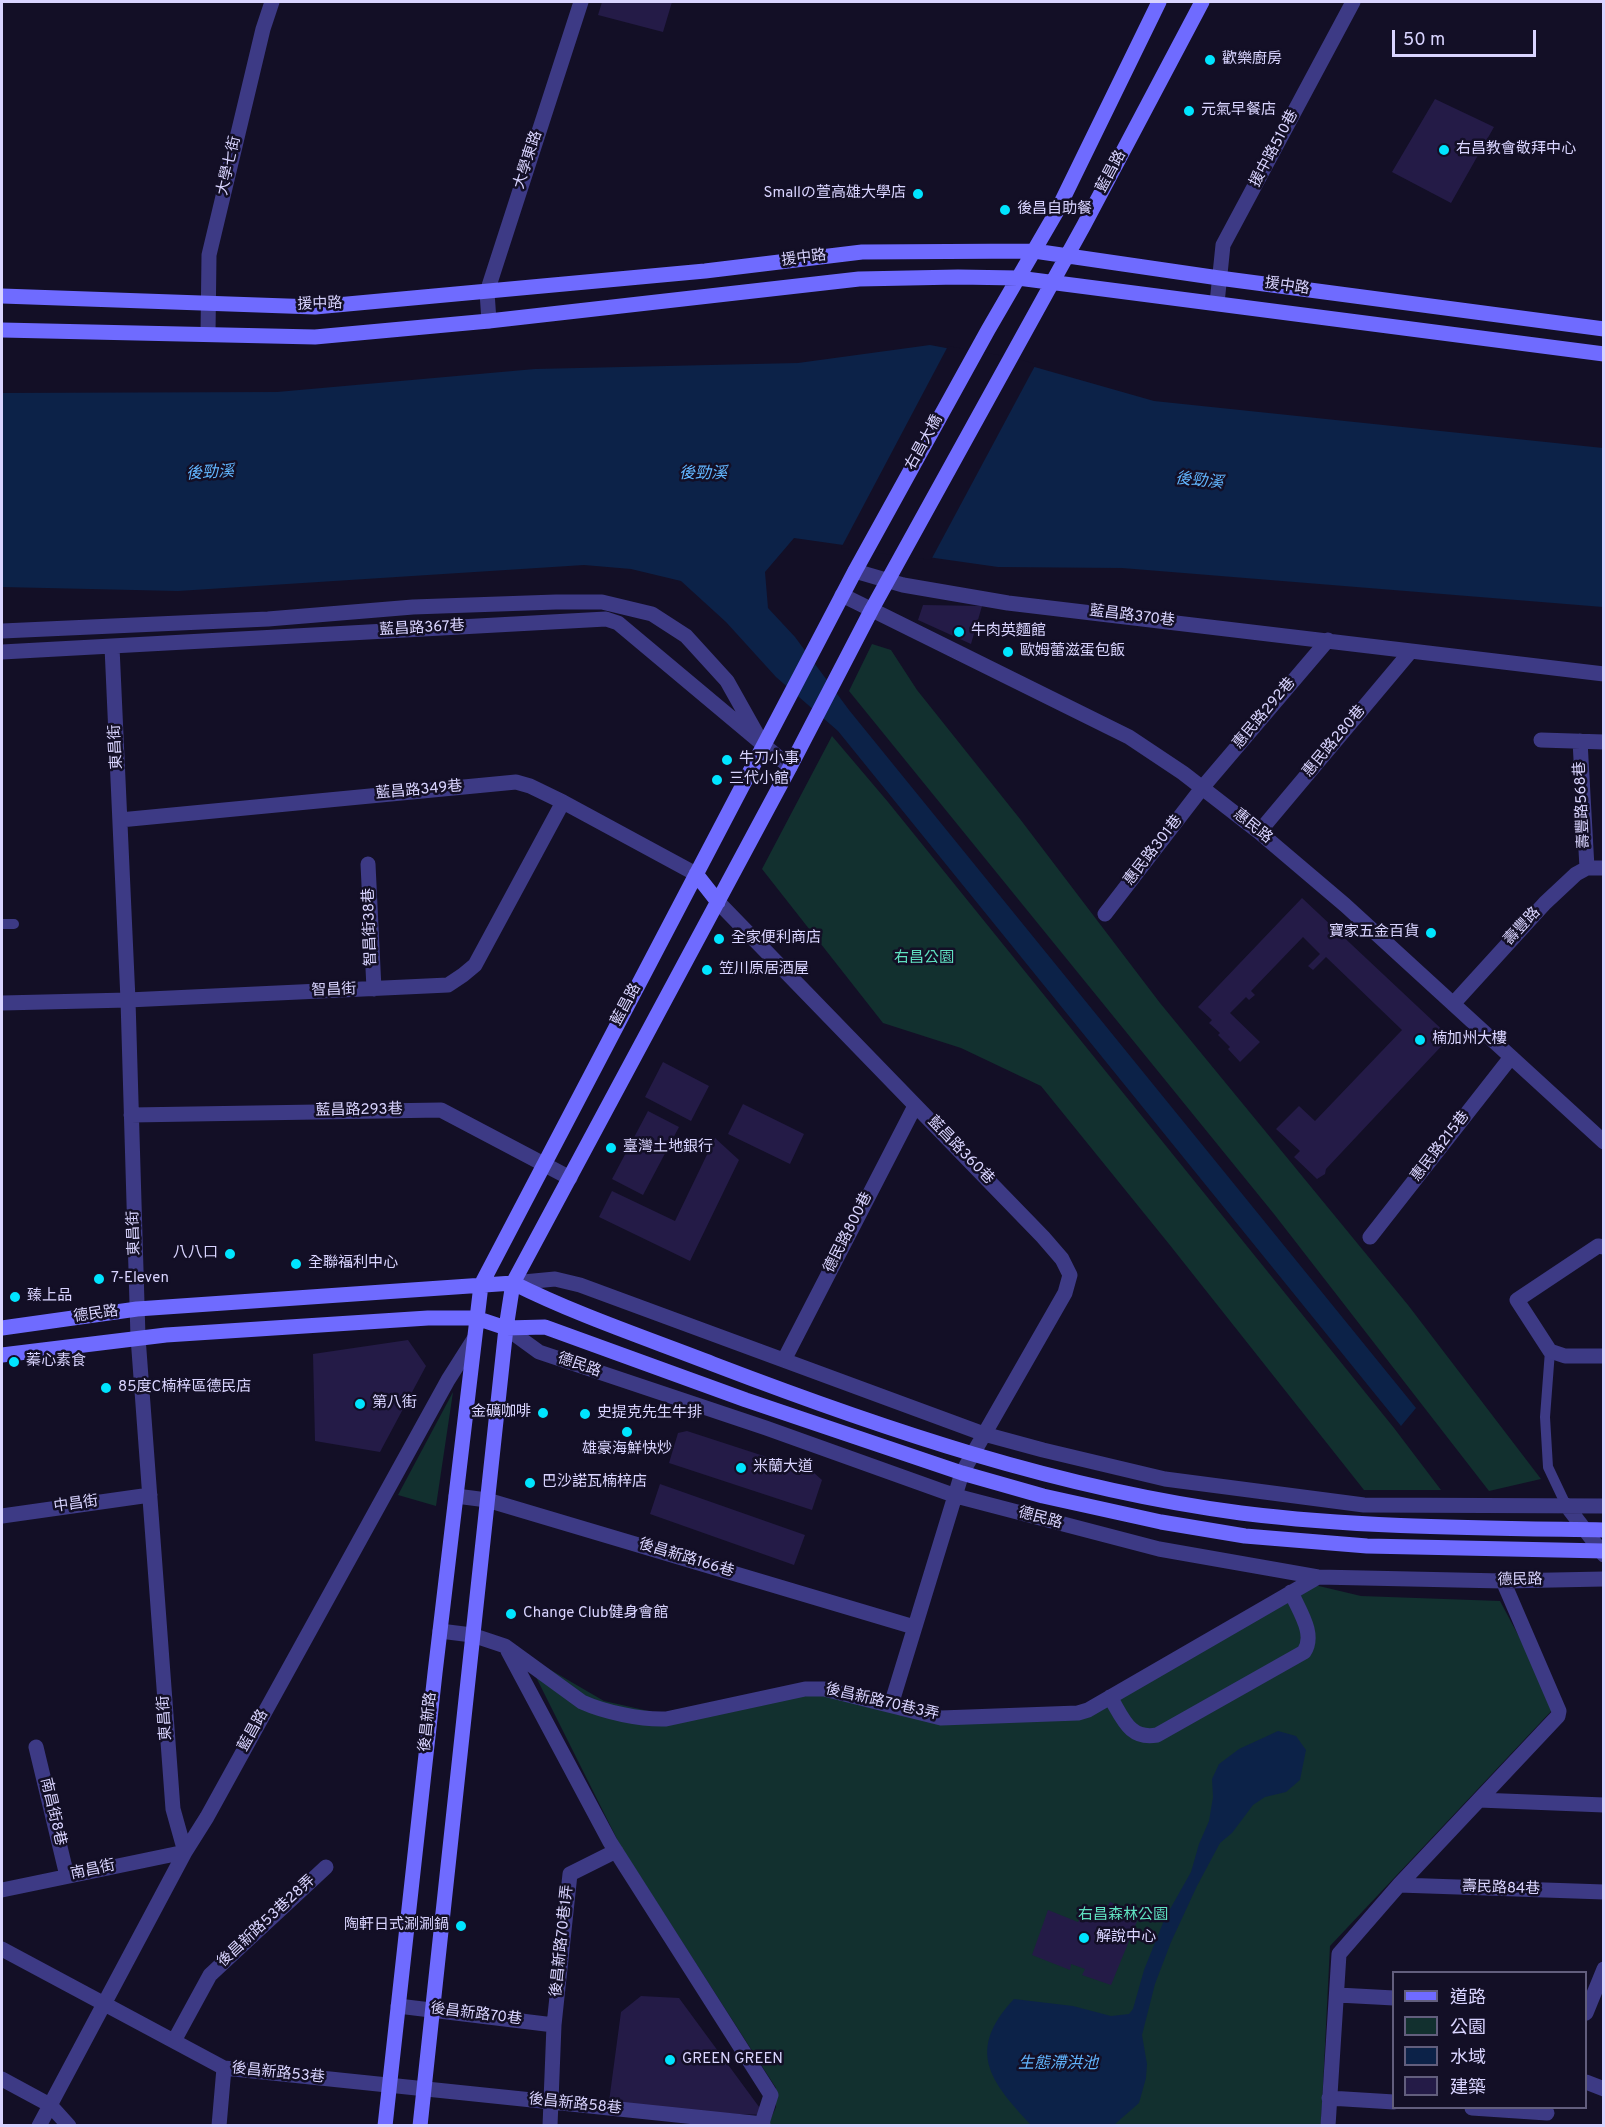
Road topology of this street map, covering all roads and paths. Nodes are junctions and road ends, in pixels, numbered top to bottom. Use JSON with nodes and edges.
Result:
{"nodes":[{"id":1,"x":272,"y":2,"type":"edge"},
{"id":2,"x":581,"y":2,"type":"edge"},
{"id":3,"x":1159,"y":2,"type":"edge"},
{"id":4,"x":1202,"y":2,"type":"edge"},
{"id":5,"x":1353,"y":2,"type":"edge"},
{"id":6,"x":1034,"y":251,"type":"junction"},
{"id":7,"x":1066,"y":257,"type":"junction"},
{"id":8,"x":1018,"y":278,"type":"junction"},
{"id":9,"x":1219,"y":278,"type":"junction"},
{"id":10,"x":1052,"y":282,"type":"junction"},
{"id":11,"x":487,"y":292,"type":"junction"},
{"id":12,"x":2,"y":296,"type":"edge"},
{"id":13,"x":209,"y":302,"type":"junction"},
{"id":14,"x":1217,"y":303,"type":"junction"},
{"id":15,"x":489,"y":321,"type":"junction"},
{"id":16,"x":1604,"y":329,"type":"edge"},
{"id":17,"x":2,"y":330,"type":"edge"},
{"id":18,"x":988,"y":330,"type":"joint"},
{"id":19,"x":208,"y":334,"type":"junction"},
{"id":20,"x":1604,"y":354,"type":"edge"},
{"id":21,"x":855,"y":571,"type":"junction"},
{"id":22,"x":888,"y":581,"type":"junction"},
{"id":23,"x":842,"y":595,"type":"junction"},
{"id":24,"x":872,"y":609,"type":"junction"},
{"id":25,"x":2,"y":631,"type":"edge"},
{"id":26,"x":1328,"y":640,"type":"junction"},
{"id":27,"x":112,"y":647,"type":"junction"},
{"id":28,"x":1411,"y":651,"type":"junction"},
{"id":29,"x":2,"y":652,"type":"edge"},
{"id":30,"x":1604,"y":674,"type":"edge"},
{"id":31,"x":1540,"y":741,"type":"dead end"},
{"id":32,"x":1580,"y":741,"type":"junction"},
{"id":33,"x":1604,"y":742,"type":"edge"},
{"id":34,"x":763,"y":745,"type":"junction"},
{"id":35,"x":790,"y":767,"type":"junction"},
{"id":36,"x":1202,"y":788,"type":"junction"},
{"id":37,"x":563,"y":802,"type":"junction"},
{"id":38,"x":120,"y":820,"type":"junction"},
{"id":39,"x":1259,"y":832,"type":"junction"},
{"id":40,"x":368,"y":864,"type":"dead end"},
{"id":41,"x":1587,"y":868,"type":"junction"},
{"id":42,"x":1604,"y":868,"type":"edge"},
{"id":43,"x":696,"y":874,"type":"junction"},
{"id":44,"x":718,"y":902,"type":"junction"},
{"id":45,"x":1105,"y":914,"type":"dead end"},
{"id":46,"x":2,"y":924,"type":"edge"},
{"id":47,"x":14,"y":924,"type":"dead end"},
{"id":48,"x":374,"y":989,"type":"junction"},
{"id":49,"x":128,"y":1000,"type":"junction"},
{"id":50,"x":2,"y":1003,"type":"edge"},
{"id":51,"x":1453,"y":1004,"type":"junction"},
{"id":52,"x":1511,"y":1057,"type":"junction"},
{"id":53,"x":915,"y":1106,"type":"junction"},
{"id":54,"x":131,"y":1115,"type":"junction"},
{"id":55,"x":1604,"y":1142,"type":"edge"},
{"id":56,"x":544,"y":1163,"type":"junction"},
{"id":57,"x":570,"y":1178,"type":"junction"},
{"id":58,"x":1371,"y":1237,"type":"dead end"},
{"id":59,"x":1604,"y":1247,"type":"edge"},
{"id":60,"x":513,"y":1283,"type":"junction"},
{"id":61,"x":481,"y":1285,"type":"junction"},
{"id":62,"x":137,"y":1309,"type":"junction"},
{"id":63,"x":476,"y":1318,"type":"junction"},
{"id":64,"x":2,"y":1328,"type":"edge"},
{"id":65,"x":506,"y":1328,"type":"junction"},
{"id":66,"x":138,"y":1337,"type":"junction"},
{"id":67,"x":474,"y":1339,"type":"junction"},
{"id":68,"x":1550,"y":1351,"type":"junction"},
{"id":69,"x":2,"y":1355,"type":"edge"},
{"id":70,"x":1604,"y":1356,"type":"edge"},
{"id":71,"x":784,"y":1360,"type":"junction"},
{"id":72,"x":984,"y":1434,"type":"junction"},
{"id":73,"x":972,"y":1455,"type":"junction"},
{"id":74,"x":962,"y":1473,"type":"junction"},
{"id":75,"x":150,"y":1495,"type":"junction"},
{"id":76,"x":456,"y":1496,"type":"junction"},
{"id":77,"x":956,"y":1496,"type":"junction"},
{"id":78,"x":487,"y":1500,"type":"junction"},
{"id":79,"x":1566,"y":1505,"type":"junction"},
{"id":80,"x":1604,"y":1506,"type":"edge"},
{"id":81,"x":2,"y":1516,"type":"edge"},
{"id":82,"x":1583,"y":1529,"type":"junction"},
{"id":83,"x":1604,"y":1530,"type":"edge"},
{"id":84,"x":1602,"y":1552,"type":"edge"},
{"id":85,"x":1318,"y":1577,"type":"junction"},
{"id":86,"x":1604,"y":1579,"type":"edge"},
{"id":87,"x":1503,"y":1581,"type":"junction"},
{"id":88,"x":1291,"y":1592,"type":"junction"},
{"id":89,"x":914,"y":1627,"type":"junction"},
{"id":90,"x":440,"y":1631,"type":"junction"},
{"id":91,"x":471,"y":1635,"type":"junction"},
{"id":92,"x":505,"y":1646,"type":"junction"},
{"id":93,"x":1110,"y":1697,"type":"junction"},
{"id":94,"x":891,"y":1705,"type":"junction"},
{"id":95,"x":36,"y":1748,"type":"dead end"},
{"id":96,"x":1479,"y":1800,"type":"junction"},
{"id":97,"x":1604,"y":1805,"type":"edge"},
{"id":98,"x":616,"y":1851,"type":"junction"},
{"id":99,"x":185,"y":1852,"type":"junction"},
{"id":100,"x":326,"y":1867,"type":"dead end"},
{"id":101,"x":67,"y":1876,"type":"junction"},
{"id":102,"x":1399,"y":1885,"type":"junction"},
{"id":103,"x":2,"y":1890,"type":"edge"},
{"id":104,"x":1604,"y":1892,"type":"edge"},
{"id":105,"x":2,"y":1949,"type":"edge"},
{"id":106,"x":1604,"y":1969,"type":"edge"},
{"id":107,"x":1338,"y":1995,"type":"junction"},
{"id":108,"x":1392,"y":1998,"type":"edge"},
{"id":109,"x":105,"y":2003,"type":"junction"},
{"id":110,"x":398,"y":2006,"type":"junction"},
{"id":111,"x":1587,"y":2006,"type":"edge"},
{"id":112,"x":431,"y":2010,"type":"junction"},
{"id":113,"x":554,"y":2025,"type":"junction"},
{"id":114,"x":174,"y":2041,"type":"junction"},
{"id":115,"x":224,"y":2068,"type":"junction"},
{"id":116,"x":2,"y":2079,"type":"edge"},
{"id":117,"x":1587,"y":2082,"type":"edge"},
{"id":118,"x":389,"y":2085,"type":"junction"},
{"id":119,"x":1604,"y":2089,"type":"edge"},
{"id":120,"x":423,"y":2090,"type":"junction"},
{"id":121,"x":1329,"y":2098,"type":"junction"},
{"id":122,"x":1392,"y":2102,"type":"edge"},
{"id":123,"x":552,"y":2103,"type":"junction"},
{"id":124,"x":50,"y":2105,"type":"junction"},
{"id":125,"x":1483,"y":2109,"type":"edge"},
{"id":126,"x":1546,"y":2115,"type":"edge"},
{"id":127,"x":762,"y":2125,"type":"edge"},
{"id":128,"x":39,"y":2126,"type":"edge"},
{"id":129,"x":69,"y":2126,"type":"edge"},
{"id":130,"x":219,"y":2126,"type":"edge"},
{"id":131,"x":385,"y":2126,"type":"edge"},
{"id":132,"x":420,"y":2126,"type":"edge"},
{"id":133,"x":550,"y":2126,"type":"edge"},
{"id":134,"x":1328,"y":2126,"type":"edge"}],
"edges":[{"from":1,"to":13,"type":"street","name":"大學七街"},
{"from":2,"to":11,"type":"street","name":"大學東路"},
{"from":3,"to":6,"type":"street","name":"藍昌路"},
{"from":4,"to":7,"type":"street","name":"藍昌路"},
{"from":5,"to":9,"type":"street","name":"援中路510巷"},
{"from":6,"to":7,"type":"street","name":"援中路"},
{"from":6,"to":8,"type":"street","name":"藍昌路"},
{"from":6,"to":11,"type":"street","name":"援中路"},
{"from":7,"to":9,"type":"street","name":"援中路"},
{"from":7,"to":10,"type":"street","name":"藍昌路"},
{"from":8,"to":10,"type":"street","name":"援中路"},
{"from":8,"to":15,"type":"street","name":"援中路"},
{"from":8,"to":18,"type":"street","name":"藍昌路"},
{"from":9,"to":14,"type":"street","name":"援中路510巷"},
{"from":9,"to":16,"type":"street","name":"援中路"},
{"from":10,"to":14,"type":"street","name":"援中路"},
{"from":10,"to":22,"type":"street","name":"藍昌路"},
{"from":11,"to":13,"type":"street","name":"援中路"},
{"from":11,"to":15,"type":"street","name":"大學東路"},
{"from":12,"to":13,"type":"street","name":"援中路"},
{"from":13,"to":19,"type":"street","name":"大學七街"},
{"from":14,"to":20,"type":"street","name":"援中路"},
{"from":15,"to":19,"type":"street","name":"援中路"},
{"from":17,"to":19,"type":"street","name":"援中路"},
{"from":18,"to":21,"type":"street","name":"右昌大橋"},
{"from":21,"to":22,"type":"street","name":"藍昌路370巷"},
{"from":21,"to":23,"type":"street"},
{"from":22,"to":24,"type":"street"},
{"from":22,"to":26,"type":"street","name":"藍昌路370巷"},
{"from":23,"to":24,"type":"street","name":"惠民路"},
{"from":23,"to":34,"type":"street","name":"藍昌路"},
{"from":24,"to":35,"type":"street","name":"藍昌路"},
{"from":24,"to":36,"type":"street","name":"惠民路"},
{"from":25,"to":34,"type":"street"},
{"from":26,"to":28,"type":"street","name":"藍昌路370巷"},
{"from":26,"to":36,"type":"street","name":"惠民路292巷"},
{"from":27,"to":29,"type":"street","name":"藍昌路367巷"},
{"from":27,"to":34,"type":"street","name":"藍昌路367巷"},
{"from":27,"to":38,"type":"street","name":"東昌街"},
{"from":28,"to":30,"type":"street","name":"藍昌路370巷"},
{"from":28,"to":39,"type":"street","name":"惠民路280巷"},
{"from":31,"to":32,"type":"street","name":"壽豐路568巷"},
{"from":32,"to":33,"type":"street","name":"壽豐路568巷"},
{"from":32,"to":41,"type":"street","name":"壽豐路568巷"},
{"from":34,"to":35,"type":"street","name":"藍昌路367巷"},
{"from":34,"to":43,"type":"street","name":"藍昌路"},
{"from":35,"to":44,"type":"street","name":"藍昌路"},
{"from":36,"to":39,"type":"street","name":"惠民路"},
{"from":36,"to":45,"type":"street","name":"惠民路301巷"},
{"from":37,"to":38,"type":"street","name":"藍昌路349巷"},
{"from":37,"to":43,"type":"street","name":"藍昌路349巷"},
{"from":37,"to":48,"type":"street","name":"智昌街"},
{"from":38,"to":49,"type":"street","name":"東昌街"},
{"from":39,"to":51,"type":"street","name":"惠民路"},
{"from":40,"to":48,"type":"street","name":"智昌街38巷"},
{"from":41,"to":42,"type":"street"},
{"from":41,"to":51,"type":"street","name":"壽豐路"},
{"from":43,"to":44,"type":"street"},
{"from":43,"to":56,"type":"street","name":"藍昌路"},
{"from":44,"to":53,"type":"street","name":"藍昌路360巷"},
{"from":44,"to":57,"type":"street","name":"藍昌路"},
{"from":46,"to":47,"type":"lane"},
{"from":48,"to":49,"type":"street","name":"智昌街"},
{"from":49,"to":50,"type":"street","name":"智昌街"},
{"from":49,"to":54,"type":"street","name":"東昌街"},
{"from":51,"to":52,"type":"street","name":"惠民路"},
{"from":52,"to":55,"type":"street","name":"惠民路"},
{"from":52,"to":58,"type":"street","name":"惠民路215巷"},
{"from":53,"to":71,"type":"street","name":"德民路800巷"},
{"from":53,"to":72,"type":"street","name":"藍昌路360巷"},
{"from":54,"to":56,"type":"street","name":"藍昌路293巷"},
{"from":54,"to":62,"type":"street","name":"東昌街"},
{"from":56,"to":57,"type":"street","name":"藍昌路293巷"},
{"from":56,"to":61,"type":"street","name":"藍昌路"},
{"from":57,"to":60,"type":"street","name":"藍昌路"},
{"from":59,"to":68,"type":"street"},
{"from":60,"to":61,"type":"street","name":"德民路"},
{"from":60,"to":65,"type":"street","name":"藍昌路"},
{"from":60,"to":71,"type":"street","name":"德民路"},
{"from":60,"to":73,"type":"street"},
{"from":61,"to":62,"type":"street","name":"德民路"},
{"from":61,"to":63,"type":"street","name":"藍昌路"},
{"from":62,"to":64,"type":"street","name":"德民路"},
{"from":62,"to":66,"type":"street","name":"東昌街"},
{"from":63,"to":65,"type":"street","name":"德民路"},
{"from":63,"to":66,"type":"street","name":"德民路"},
{"from":63,"to":67,"type":"street","name":"後昌新路"},
{"from":65,"to":74,"type":"street","name":"德民路"},
{"from":65,"to":77,"type":"street","name":"德民路"},
{"from":65,"to":78,"type":"street"},
{"from":66,"to":69,"type":"street","name":"德民路"},
{"from":66,"to":75,"type":"street","name":"東昌街"},
{"from":67,"to":76,"type":"street","name":"後昌新路"},
{"from":67,"to":99,"type":"street","name":"藍昌路"},
{"from":68,"to":70,"type":"street"},
{"from":68,"to":79,"type":"lane"},
{"from":71,"to":72,"type":"street","name":"德民路"},
{"from":72,"to":73,"type":"street"},
{"from":72,"to":79,"type":"street","name":"德民路"},
{"from":73,"to":74,"type":"street"},
{"from":73,"to":82,"type":"street"},
{"from":74,"to":77,"type":"street"},
{"from":74,"to":84,"type":"street","name":"德民路"},
{"from":75,"to":81,"type":"street","name":"中昌街"},
{"from":75,"to":99,"type":"street","name":"東昌街"},
{"from":76,"to":78,"type":"street","name":"後昌新路166巷"},
{"from":76,"to":90,"type":"street","name":"後昌新路"},
{"from":77,"to":85,"type":"street","name":"德民路"},
{"from":77,"to":89,"type":"street"},
{"from":78,"to":89,"type":"street","name":"後昌新路166巷"},
{"from":78,"to":91,"type":"street"},
{"from":79,"to":80,"type":"street","name":"德民路"},
{"from":79,"to":82,"type":"street"},
{"from":82,"to":83,"type":"street"},
{"from":82,"to":84,"type":"street"},
{"from":85,"to":87,"type":"street","name":"德民路"},
{"from":85,"to":88,"type":"street","name":"後昌新路70巷3弄"},
{"from":86,"to":87,"type":"street","name":"德民路"},
{"from":87,"to":96,"type":"street"},
{"from":88,"to":93,"type":"street","name":"後昌新路70巷3弄"},
{"from":88,"to":93,"type":"street"},
{"from":89,"to":94,"type":"street"},
{"from":90,"to":91,"type":"street","name":"後昌新路70巷3弄"},
{"from":90,"to":110,"type":"street","name":"後昌新路"},
{"from":91,"to":92,"type":"street","name":"後昌新路70巷3弄"},
{"from":91,"to":112,"type":"street"},
{"from":92,"to":94,"type":"street","name":"後昌新路70巷3弄"},
{"from":92,"to":98,"type":"street"},
{"from":93,"to":94,"type":"street","name":"後昌新路70巷3弄"},
{"from":95,"to":101,"type":"street","name":"南昌街8巷"},
{"from":96,"to":97,"type":"street"},
{"from":96,"to":102,"type":"street"},
{"from":98,"to":113,"type":"street","name":"後昌新路70巷1弄"},
{"from":98,"to":127,"type":"street"},
{"from":99,"to":101,"type":"street","name":"南昌街"},
{"from":99,"to":109,"type":"street","name":"藍昌路"},
{"from":100,"to":114,"type":"street","name":"後昌新路53巷28弄"},
{"from":101,"to":103,"type":"street","name":"南昌街"},
{"from":102,"to":104,"type":"street","name":"壽民路84巷"},
{"from":102,"to":107,"type":"street"},
{"from":105,"to":109,"type":"street","name":"後昌新路53巷"},
{"from":106,"to":111,"type":"street"},
{"from":107,"to":108,"type":"street"},
{"from":107,"to":121,"type":"street"},
{"from":109,"to":114,"type":"street","name":"後昌新路53巷"},
{"from":109,"to":124,"type":"street","name":"藍昌路"},
{"from":110,"to":112,"type":"street","name":"後昌新路70巷"},
{"from":110,"to":118,"type":"street","name":"後昌新路"},
{"from":112,"to":113,"type":"street","name":"後昌新路70巷"},
{"from":112,"to":120,"type":"street"},
{"from":113,"to":123,"type":"street"},
{"from":114,"to":115,"type":"street","name":"後昌新路53巷"},
{"from":115,"to":118,"type":"street","name":"後昌新路53巷"},
{"from":115,"to":130,"type":"street"},
{"from":116,"to":124,"type":"street"},
{"from":117,"to":119,"type":"street"},
{"from":118,"to":120,"type":"street","name":"後昌新路53巷"},
{"from":118,"to":131,"type":"street","name":"後昌新路"},
{"from":120,"to":123,"type":"street","name":"後昌新路58巷"},
{"from":120,"to":132,"type":"street"},
{"from":121,"to":122,"type":"street"},
{"from":121,"to":134,"type":"street"},
{"from":123,"to":127,"type":"street","name":"後昌新路58巷"},
{"from":123,"to":133,"type":"street"},
{"from":124,"to":128,"type":"street","name":"藍昌路"},
{"from":124,"to":129,"type":"street"},
{"from":125,"to":126,"type":"street"}]}
